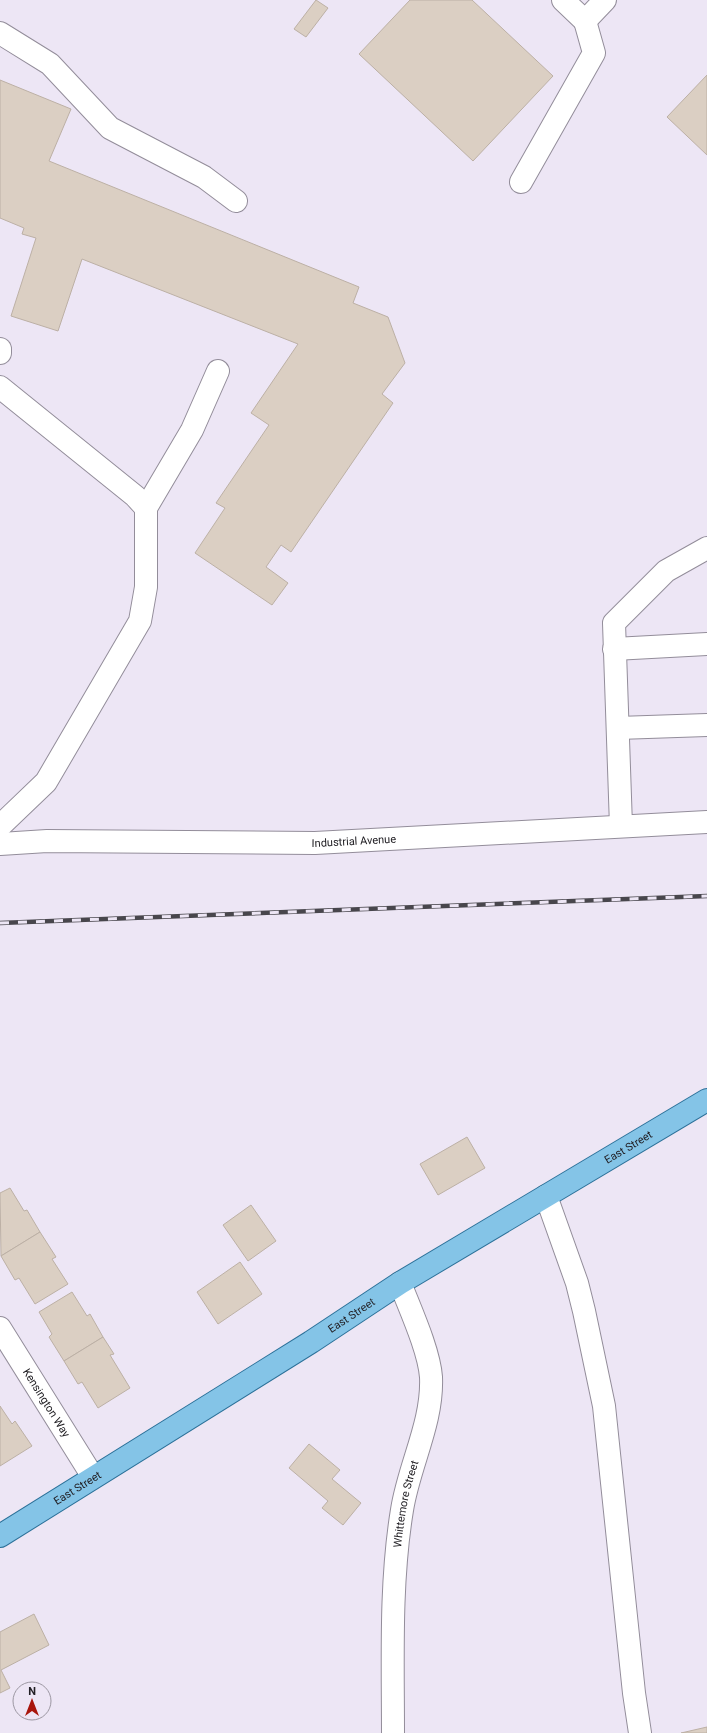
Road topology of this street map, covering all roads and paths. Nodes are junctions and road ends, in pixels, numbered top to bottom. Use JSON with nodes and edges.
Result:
{"nodes":[{"id":1,"x":563,"y":0,"type":"edge"},
{"id":2,"x":605,"y":0,"type":"edge"},
{"id":3,"x":585,"y":21,"type":"junction"},
{"id":4,"x":0,"y":33,"type":"edge"},
{"id":5,"x":521,"y":182,"type":"dead end"},
{"id":6,"x":236,"y":201,"type":"dead end"},
{"id":7,"x":0,"y":349,"type":"edge"},
{"id":8,"x":0,"y":353,"type":"edge"},
{"id":9,"x":218,"y":371,"type":"dead end"},
{"id":10,"x":0,"y":387,"type":"edge"},
{"id":11,"x":146,"y":508,"type":"junction"},
{"id":12,"x":707,"y":548,"type":"edge"},
{"id":13,"x":707,"y":644,"type":"edge"},
{"id":14,"x":614,"y":650,"type":"junction"},
{"id":15,"x":707,"y":725,"type":"edge"},
{"id":16,"x":618,"y":728,"type":"junction"},
{"id":17,"x":707,"y":822,"type":"edge"},
{"id":18,"x":0,"y":826,"type":"edge"},
{"id":19,"x":621,"y":826,"type":"junction"},
{"id":20,"x":0,"y":844,"type":"edge"},
{"id":21,"x":707,"y":1100,"type":"edge"},
{"id":22,"x":546,"y":1196,"type":"junction"},
{"id":23,"x":400,"y":1283,"type":"junction"},
{"id":24,"x":0,"y":1328,"type":"edge"},
{"id":25,"x":93,"y":1477,"type":"junction"},
{"id":26,"x":0,"y":1536,"type":"edge"},
{"id":27,"x":393,"y":1733,"type":"edge"},
{"id":28,"x":640,"y":1733,"type":"edge"}],
"edges":[{"from":1,"to":3,"type":"street"},
{"from":2,"to":3,"type":"street"},
{"from":3,"to":5,"type":"street"},
{"from":4,"to":6,"type":"street"},
{"from":7,"to":8,"type":"street"},
{"from":9,"to":11,"type":"street"},
{"from":10,"to":11,"type":"street"},
{"from":11,"to":18,"type":"street"},
{"from":12,"to":14,"type":"street"},
{"from":13,"to":14,"type":"street"},
{"from":14,"to":16,"type":"street"},
{"from":15,"to":16,"type":"street"},
{"from":16,"to":19,"type":"street"},
{"from":17,"to":19,"type":"street","name":"Industrial Avenue"},
{"from":19,"to":20,"type":"street","name":"Industrial Avenue"},
{"from":21,"to":22,"type":"main road","name":"East Street"},
{"from":22,"to":23,"type":"main road","name":"East Street"},
{"from":22,"to":28,"type":"street"},
{"from":23,"to":25,"type":"main road","name":"East Street"},
{"from":23,"to":27,"type":"street","name":"Whittemore Street"},
{"from":24,"to":25,"type":"street","name":"Kensington Way"},
{"from":25,"to":26,"type":"main road","name":"East Street"}]}
